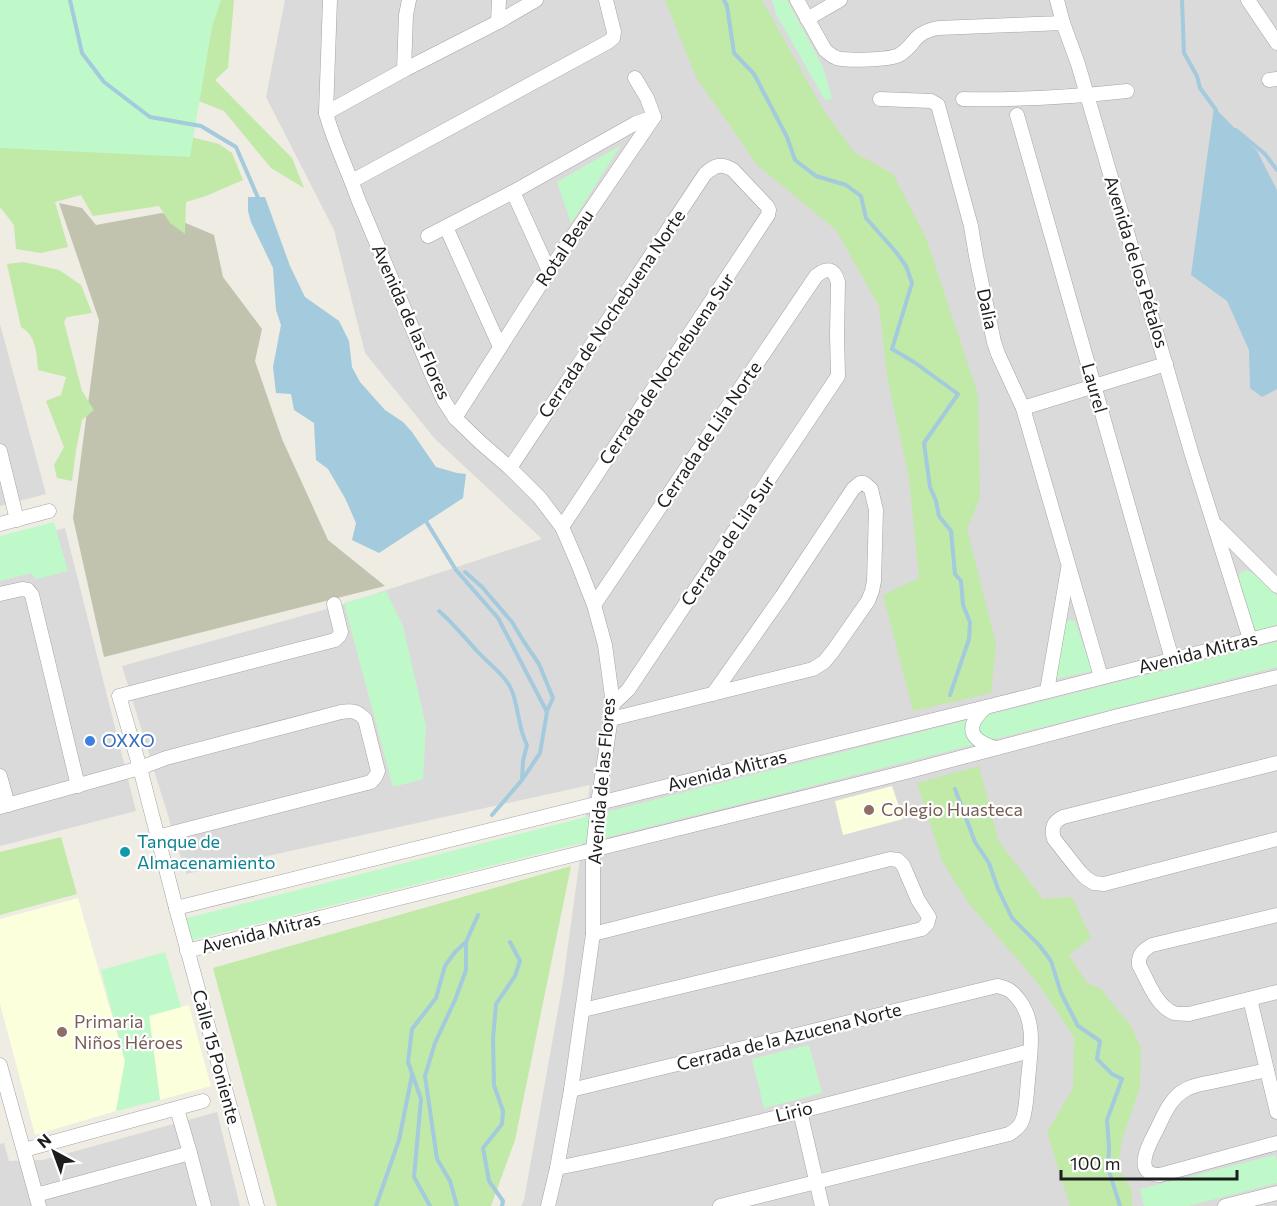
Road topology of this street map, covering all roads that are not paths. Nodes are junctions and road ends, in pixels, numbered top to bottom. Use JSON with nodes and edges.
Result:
{"nodes":[{"id":1,"x":330,"y":0,"type":"edge"},
{"id":2,"x":409,"y":0,"type":"edge"},
{"id":3,"x":499,"y":0,"type":"edge"},
{"id":4,"x":536,"y":0,"type":"edge"},
{"id":5,"x":606,"y":0,"type":"edge"},
{"id":6,"x":797,"y":0,"type":"edge"},
{"id":7,"x":840,"y":0,"type":"edge"},
{"id":8,"x":1057,"y":0,"type":"edge"},
{"id":9,"x":1248,"y":0,"type":"edge"},
{"id":10,"x":807,"y":19,"type":"junction"},
{"id":11,"x":498,"y":22,"type":"junction"},
{"id":12,"x":1063,"y":23,"type":"junction"},
{"id":13,"x":1277,"y":43,"type":"edge"},
{"id":14,"x":404,"y":70,"type":"junction"},
{"id":15,"x":635,"y":78,"type":"dead end"},
{"id":16,"x":1128,"y":91,"type":"dead end"},
{"id":17,"x":1086,"y":95,"type":"junction"},
{"id":18,"x":880,"y":99,"type":"dead end"},
{"id":19,"x":963,"y":99,"type":"dead end"},
{"id":20,"x":326,"y":113,"type":"junction"},
{"id":21,"x":1017,"y":116,"type":"dead end"},
{"id":22,"x":654,"y":117,"type":"junction"},
{"id":23,"x":352,"y":181,"type":"junction"},
{"id":24,"x":513,"y":192,"type":"junction"},
{"id":25,"x":769,"y":210,"type":"joint"},
{"id":26,"x":446,"y":227,"type":"junction"},
{"id":27,"x":428,"y":236,"type":"dead end"},
{"id":28,"x":549,"y":271,"type":"junction"},
{"id":29,"x":500,"y":347,"type":"junction"},
{"id":30,"x":1166,"y":364,"type":"junction"},
{"id":31,"x":838,"y":376,"type":"joint"},
{"id":32,"x":1093,"y":387,"type":"junction"},
{"id":33,"x":1023,"y":408,"type":"junction"},
{"id":34,"x":455,"y":418,"type":"junction"},
{"id":35,"x":0,"y":451,"type":"edge"},
{"id":36,"x":510,"y":468,"type":"junction"},
{"id":37,"x":49,"y":511,"type":"dead end"},
{"id":38,"x":17,"y":520,"type":"junction"},
{"id":39,"x":0,"y":524,"type":"edge"},
{"id":40,"x":1214,"y":524,"type":"junction"},
{"id":41,"x":562,"y":527,"type":"junction"},
{"id":42,"x":1069,"y":564,"type":"junction"},
{"id":43,"x":1277,"y":586,"type":"edge"},
{"id":44,"x":0,"y":594,"type":"edge"},
{"id":45,"x":333,"y":604,"type":"dead end"},
{"id":46,"x":594,"y":605,"type":"junction"},
{"id":47,"x":1277,"y":633,"type":"edge"},
{"id":48,"x":1250,"y":639,"type":"junction"},
{"id":49,"x":1172,"y":659,"type":"junction"},
{"id":50,"x":1101,"y":677,"type":"junction"},
{"id":51,"x":1277,"y":677,"type":"edge"},
{"id":52,"x":1047,"y":691,"type":"junction"},
{"id":53,"x":714,"y":694,"type":"junction"},
{"id":54,"x":613,"y":704,"type":"junction"},
{"id":55,"x":986,"y":707,"type":"junction"},
{"id":56,"x":611,"y":720,"type":"junction"},
{"id":57,"x":997,"y":749,"type":"junction"},
{"id":58,"x":1277,"y":763,"type":"edge"},
{"id":59,"x":140,"y":768,"type":"junction"},
{"id":60,"x":0,"y":776,"type":"edge"},
{"id":61,"x":78,"y":786,"type":"junction"},
{"id":62,"x":598,"y":803,"type":"junction"},
{"id":63,"x":4,"y":806,"type":"edge"},
{"id":64,"x":157,"y":837,"type":"junction"},
{"id":65,"x":1277,"y":839,"type":"edge"},
{"id":66,"x":593,"y":850,"type":"junction"},
{"id":67,"x":176,"y":908,"type":"junction"},
{"id":68,"x":1277,"y":915,"type":"edge"},
{"id":69,"x":593,"y":934,"type":"junction"},
{"id":70,"x":187,"y":951,"type":"junction"},
{"id":71,"x":1277,"y":992,"type":"edge"},
{"id":72,"x":1250,"y":999,"type":"junction"},
{"id":73,"x":583,"y":1010,"type":"junction"},
{"id":74,"x":1030,"y":1051,"type":"junction"},
{"id":75,"x":0,"y":1065,"type":"edge"},
{"id":76,"x":1267,"y":1070,"type":"junction"},
{"id":77,"x":570,"y":1090,"type":"junction"},
{"id":78,"x":203,"y":1101,"type":"dead end"},
{"id":79,"x":177,"y":1108,"type":"junction"},
{"id":80,"x":800,"y":1111,"type":"junction"},
{"id":81,"x":1277,"y":1112,"type":"edge"},
{"id":82,"x":14,"y":1117,"type":"junction"},
{"id":83,"x":0,"y":1121,"type":"edge"},
{"id":84,"x":1277,"y":1143,"type":"edge"},
{"id":85,"x":24,"y":1150,"type":"junction"},
{"id":86,"x":190,"y":1153,"type":"junction"},
{"id":87,"x":556,"y":1168,"type":"junction"},
{"id":88,"x":816,"y":1182,"type":"junction"},
{"id":89,"x":1277,"y":1193,"type":"edge"},
{"id":90,"x":38,"y":1201,"type":"edge"},
{"id":91,"x":204,"y":1206,"type":"edge"},
{"id":92,"x":256,"y":1206,"type":"edge"},
{"id":93,"x":548,"y":1206,"type":"edge"},
{"id":94,"x":720,"y":1206,"type":"edge"},
{"id":95,"x":822,"y":1206,"type":"edge"},
{"id":96,"x":1225,"y":1206,"type":"edge"}],
"edges":[{"from":1,"to":20,"type":"street","name":"Avenida de las Flores"},
{"from":2,"to":14,"type":"street"},
{"from":3,"to":11,"type":"street"},
{"from":4,"to":11,"type":"street"},
{"from":5,"to":23,"type":"street"},
{"from":6,"to":10,"type":"street"},
{"from":7,"to":10,"type":"street"},
{"from":8,"to":12,"type":"street","name":"Avenida de los Pétalos"},
{"from":9,"to":13,"type":"street"},
{"from":10,"to":12,"type":"street"},
{"from":11,"to":14,"type":"street"},
{"from":12,"to":17,"type":"street","name":"Avenida de los Pétalos"},
{"from":14,"to":20,"type":"street"},
{"from":15,"to":22,"type":"street"},
{"from":16,"to":17,"type":"street"},
{"from":17,"to":19,"type":"street"},
{"from":17,"to":30,"type":"street","name":"Avenida de los Pétalos"},
{"from":18,"to":33,"type":"street","name":"Dalia"},
{"from":20,"to":23,"type":"street","name":"Avenida de las Flores"},
{"from":21,"to":32,"type":"street","name":"Laurel"},
{"from":22,"to":24,"type":"street"},
{"from":22,"to":28,"type":"street","name":"Rotal Beau"},
{"from":23,"to":34,"type":"street","name":"Avenida de las Flores"},
{"from":24,"to":26,"type":"street"},
{"from":24,"to":28,"type":"street"},
{"from":25,"to":36,"type":"street","name":"Cerrada de Nochebuena Norte"},
{"from":25,"to":41,"type":"street","name":"Cerrada de Nochebuena Sur"},
{"from":26,"to":27,"type":"street"},
{"from":26,"to":29,"type":"street"},
{"from":28,"to":29,"type":"street","name":"Rotal Beau"},
{"from":29,"to":34,"type":"street","name":"Rotal Beau"},
{"from":30,"to":32,"type":"street"},
{"from":30,"to":40,"type":"street","name":"Avenida de los Pétalos"},
{"from":31,"to":46,"type":"street","name":"Cerrada de Lila Norte"},
{"from":31,"to":54,"type":"street","name":"Cerrada de Lila Sur"},
{"from":32,"to":33,"type":"street"},
{"from":32,"to":49,"type":"street","name":"Laurel"},
{"from":33,"to":42,"type":"street","name":"Dalia"},
{"from":34,"to":36,"type":"street","name":"Avenida de las Flores"},
{"from":35,"to":38,"type":"street"},
{"from":36,"to":41,"type":"street","name":"Avenida de las Flores"},
{"from":37,"to":38,"type":"street"},
{"from":38,"to":39,"type":"street"},
{"from":40,"to":43,"type":"street","name":"Avenida de los Pétalos"},
{"from":40,"to":48,"type":"street","name":"Avenida de los Pétalos"},
{"from":41,"to":46,"type":"street","name":"Avenida de las Flores"},
{"from":42,"to":50,"type":"street","name":"Dalia"},
{"from":42,"to":52,"type":"street","name":"Dalia"},
{"from":44,"to":61,"type":"street"},
{"from":45,"to":59,"type":"street","name":"Calle 15 Poniente"},
{"from":46,"to":54,"type":"street","name":"Avenida de las Flores"},
{"from":47,"to":48,"type":"street","name":"Avenida Mitras"},
{"from":48,"to":49,"type":"street","name":"Avenida Mitras"},
{"from":49,"to":50,"type":"street","name":"Avenida Mitras"},
{"from":50,"to":52,"type":"street","name":"Avenida Mitras"},
{"from":51,"to":57,"type":"street","name":"Avenida Mitras"},
{"from":52,"to":55,"type":"street","name":"Avenida Mitras"},
{"from":53,"to":53,"type":"street"},
{"from":53,"to":56,"type":"street"},
{"from":54,"to":56,"type":"street","name":"Avenida de las Flores"},
{"from":55,"to":57,"type":"street"},
{"from":55,"to":62,"type":"street","name":"Avenida Mitras"},
{"from":56,"to":62,"type":"street","name":"Avenida de las Flores"},
{"from":57,"to":66,"type":"street","name":"Avenida Mitras"},
{"from":58,"to":65,"type":"street"},
{"from":59,"to":61,"type":"street"},
{"from":59,"to":64,"type":"street","name":"Calle 15 Poniente"},
{"from":59,"to":64,"type":"street"},
{"from":60,"to":63,"type":"street"},
{"from":61,"to":63,"type":"street"},
{"from":62,"to":66,"type":"street","name":"Avenida de las Flores"},
{"from":62,"to":67,"type":"street","name":"Avenida Mitras"},
{"from":64,"to":67,"type":"street","name":"Calle 15 Poniente"},
{"from":66,"to":69,"type":"street","name":"Avenida de las Flores"},
{"from":66,"to":70,"type":"street","name":"Avenida Mitras"},
{"from":67,"to":70,"type":"street","name":"Calle 15 Poniente"},
{"from":68,"to":72,"type":"street"},
{"from":69,"to":73,"type":"street","name":"Avenida de las Flores"},
{"from":69,"to":73,"type":"street"},
{"from":70,"to":92,"type":"street","name":"Calle 15 Poniente"},
{"from":71,"to":72,"type":"street"},
{"from":72,"to":76,"type":"street"},
{"from":73,"to":77,"type":"street","name":"Avenida de las Flores"},
{"from":74,"to":77,"type":"street","name":"Cerrada de la Azucena Norte"},
{"from":74,"to":80,"type":"street","name":"Lirio"},
{"from":74,"to":88,"type":"street"},
{"from":75,"to":82,"type":"street"},
{"from":76,"to":81,"type":"street"},
{"from":76,"to":84,"type":"street"},
{"from":77,"to":87,"type":"street","name":"Avenida de las Flores"},
{"from":78,"to":79,"type":"street"},
{"from":79,"to":85,"type":"street"},
{"from":79,"to":86,"type":"street"},
{"from":80,"to":87,"type":"street","name":"Lirio"},
{"from":80,"to":88,"type":"street"},
{"from":82,"to":83,"type":"street"},
{"from":82,"to":85,"type":"street"},
{"from":85,"to":90,"type":"street"},
{"from":86,"to":90,"type":"street"},
{"from":86,"to":91,"type":"street"},
{"from":87,"to":93,"type":"street","name":"Avenida de las Flores"},
{"from":88,"to":94,"type":"street"},
{"from":88,"to":95,"type":"street"},
{"from":89,"to":96,"type":"street"}]}
